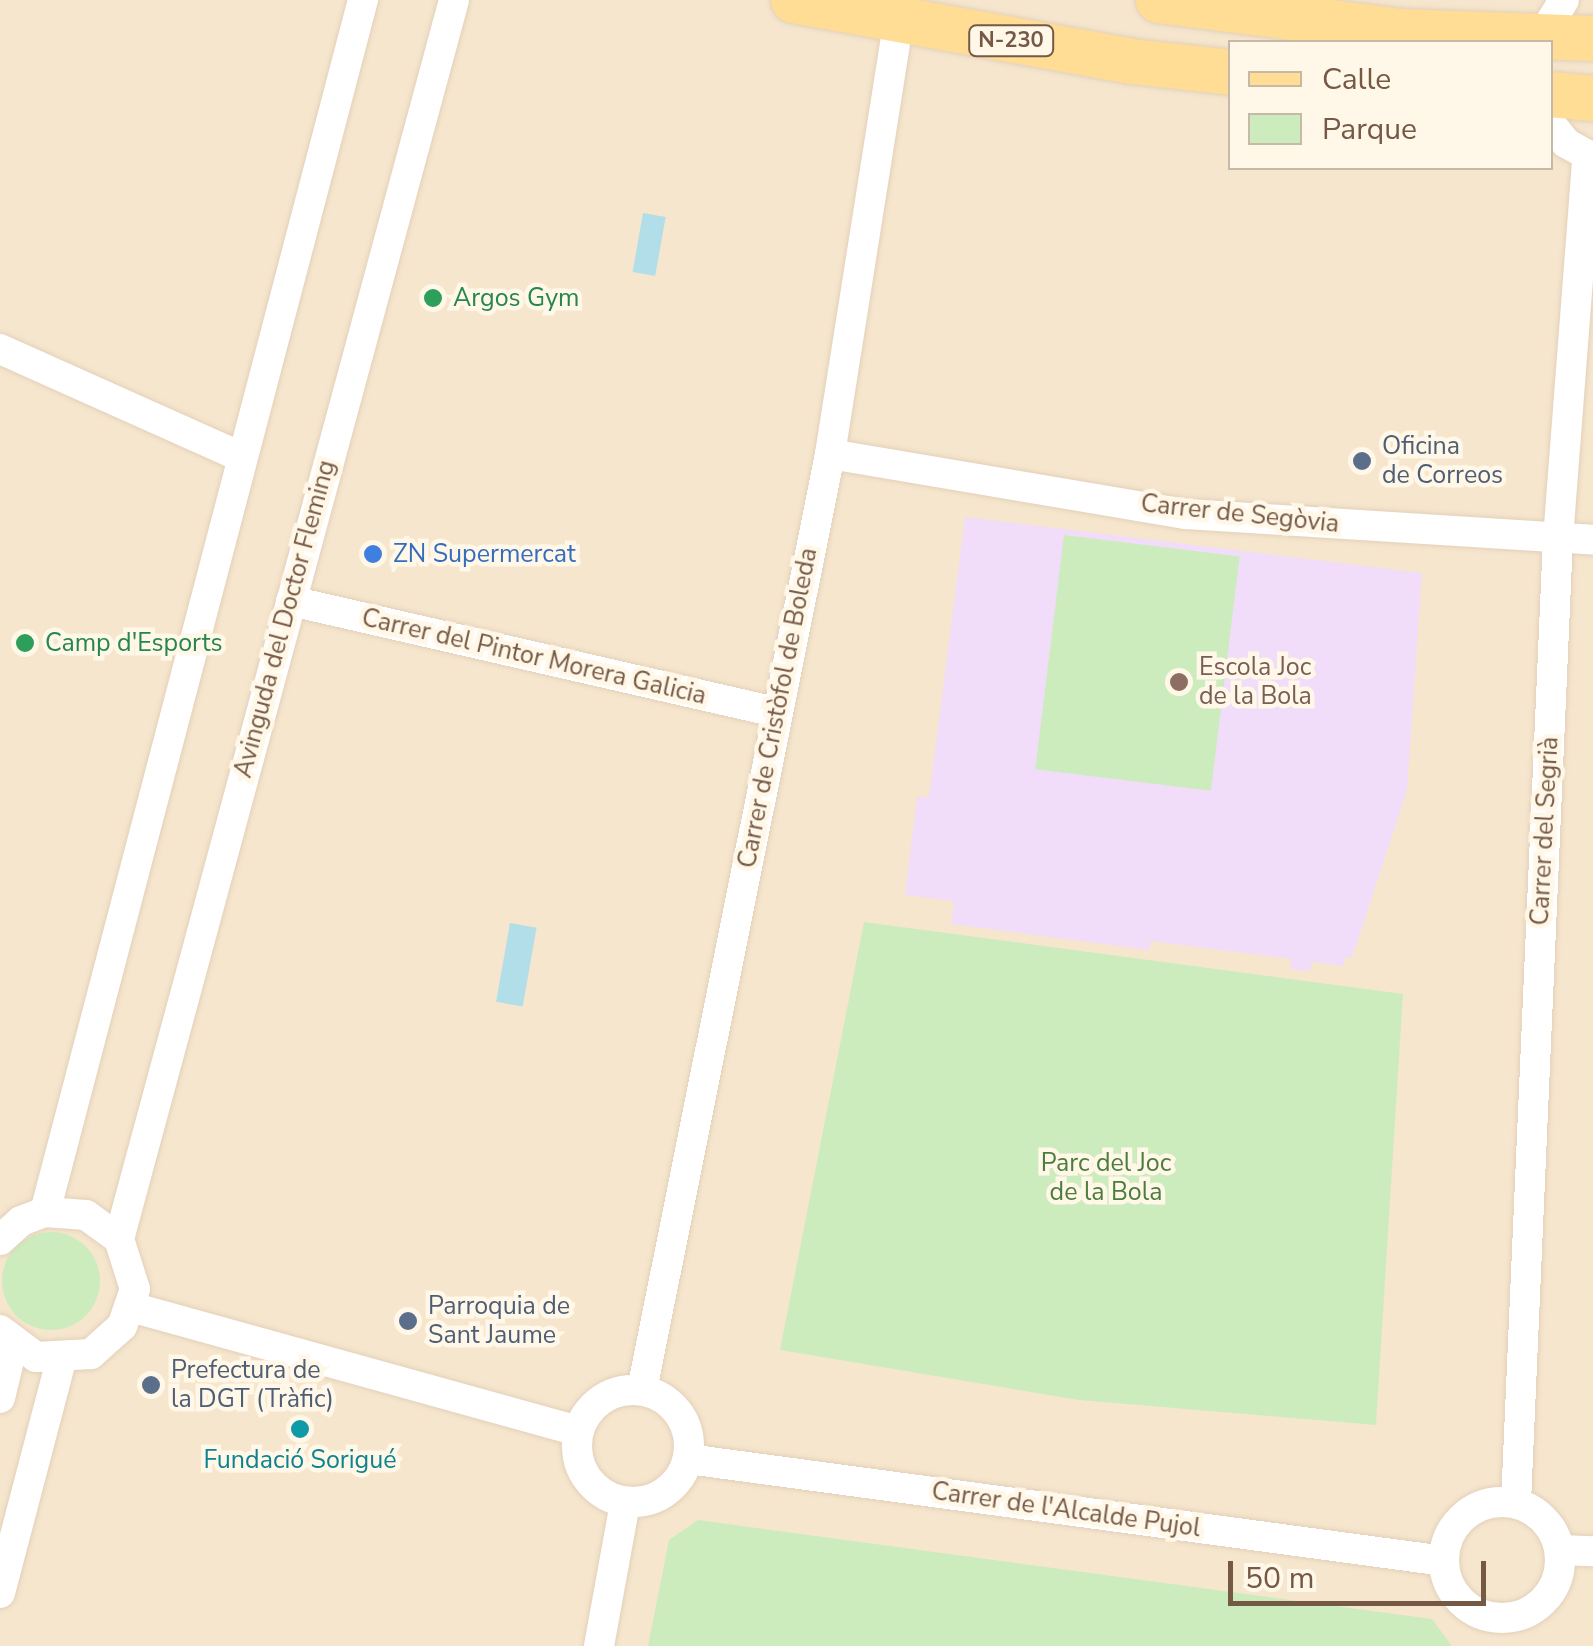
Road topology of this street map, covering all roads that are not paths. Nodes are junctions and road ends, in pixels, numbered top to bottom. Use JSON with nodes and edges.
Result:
{"nodes":[{"id":1,"x":363,"y":0,"type":"edge"},
{"id":2,"x":454,"y":0,"type":"edge"},
{"id":3,"x":793,"y":0,"type":"edge"},
{"id":4,"x":1158,"y":0,"type":"edge"},
{"id":5,"x":1168,"y":0,"type":"edge"},
{"id":6,"x":898,"y":23,"type":"junction"},
{"id":7,"x":1547,"y":26,"type":"edge"},
{"id":8,"x":1593,"y":38,"type":"edge"},
{"id":9,"x":1228,"y":72,"type":"edge"},
{"id":10,"x":1553,"y":94,"type":"edge"},
{"id":11,"x":1593,"y":98,"type":"edge"},
{"id":12,"x":1553,"y":127,"type":"edge"},
{"id":13,"x":1590,"y":158,"type":"edge"},
{"id":14,"x":0,"y":348,"type":"edge"},
{"id":15,"x":830,"y":454,"type":"junction"},
{"id":16,"x":242,"y":457,"type":"junction"},
{"id":17,"x":1558,"y":539,"type":"junction"},
{"id":18,"x":1593,"y":540,"type":"edge"},
{"id":19,"x":290,"y":601,"type":"junction"},
{"id":20,"x":777,"y":712,"type":"junction"},
{"id":21,"x":45,"y":1212,"type":"junction"},
{"id":22,"x":0,"y":1240,"type":"edge"},
{"id":23,"x":119,"y":1240,"type":"junction"},
{"id":24,"x":132,"y":1306,"type":"junction"},
{"id":25,"x":7,"y":1337,"type":"edge"},
{"id":26,"x":61,"y":1360,"type":"junction"},
{"id":27,"x":642,"y":1390,"type":"junction"},
{"id":28,"x":0,"y":1398,"type":"edge"},
{"id":29,"x":578,"y":1432,"type":"junction"},
{"id":30,"x":688,"y":1459,"type":"junction"},
{"id":31,"x":626,"y":1502,"type":"junction"},
{"id":32,"x":1516,"y":1503,"type":"junction"},
{"id":33,"x":1560,"y":1550,"type":"junction"},
{"id":34,"x":1593,"y":1551,"type":"edge"},
{"id":35,"x":1444,"y":1561,"type":"junction"},
{"id":36,"x":0,"y":1593,"type":"edge"},
{"id":37,"x":1499,"y":1632,"type":"edge"},
{"id":38,"x":599,"y":1646,"type":"edge"}],
"edges":[{"from":1,"to":16,"type":"street"},
{"from":2,"to":19,"type":"street","name":"Avinguda del Doctor Fleming"},
{"from":3,"to":6,"type":"main road","number":"N-230"},
{"from":4,"to":5,"type":"main road"},
{"from":5,"to":7,"type":"main road"},
{"from":6,"to":9,"type":"main road","number":"N-230"},
{"from":6,"to":15,"type":"street","name":"Carrer de Cristòfol de Boleda"},
{"from":7,"to":8,"type":"main road"},
{"from":10,"to":11,"type":"main road"},
{"from":12,"to":13,"type":"street","name":"Carrer del Segrià"},
{"from":13,"to":17,"type":"street","name":"Carrer del Segrià"},
{"from":14,"to":16,"type":"street"},
{"from":15,"to":17,"type":"street","name":"Carrer de Segòvia"},
{"from":15,"to":20,"type":"street","name":"Carrer de Cristòfol de Boleda"},
{"from":16,"to":21,"type":"street"},
{"from":17,"to":18,"type":"street","name":"Carrer de Segòvia"},
{"from":17,"to":32,"type":"street","name":"Carrer del Segrià"},
{"from":19,"to":20,"type":"street","name":"Carrer del Pintor Morera Galicia"},
{"from":19,"to":23,"type":"street","name":"Avinguda del Doctor Fleming"},
{"from":20,"to":27,"type":"street","name":"Carrer de Cristòfol de Boleda"},
{"from":21,"to":22,"type":"street"},
{"from":21,"to":23,"type":"street"},
{"from":23,"to":24,"type":"street"},
{"from":24,"to":26,"type":"street"},
{"from":24,"to":29,"type":"street"},
{"from":25,"to":26,"type":"street"},
{"from":25,"to":28,"type":"street"},
{"from":26,"to":36,"type":"street"},
{"from":27,"to":29,"type":"street"},
{"from":27,"to":30,"type":"street"},
{"from":29,"to":31,"type":"street"},
{"from":30,"to":31,"type":"street"},
{"from":30,"to":35,"type":"street","name":"Carrer de l'Alcalde Pujol"},
{"from":31,"to":38,"type":"street"},
{"from":32,"to":33,"type":"street"},
{"from":32,"to":35,"type":"street"},
{"from":33,"to":34,"type":"street"},
{"from":33,"to":37,"type":"street"},
{"from":35,"to":37,"type":"street"}]}
